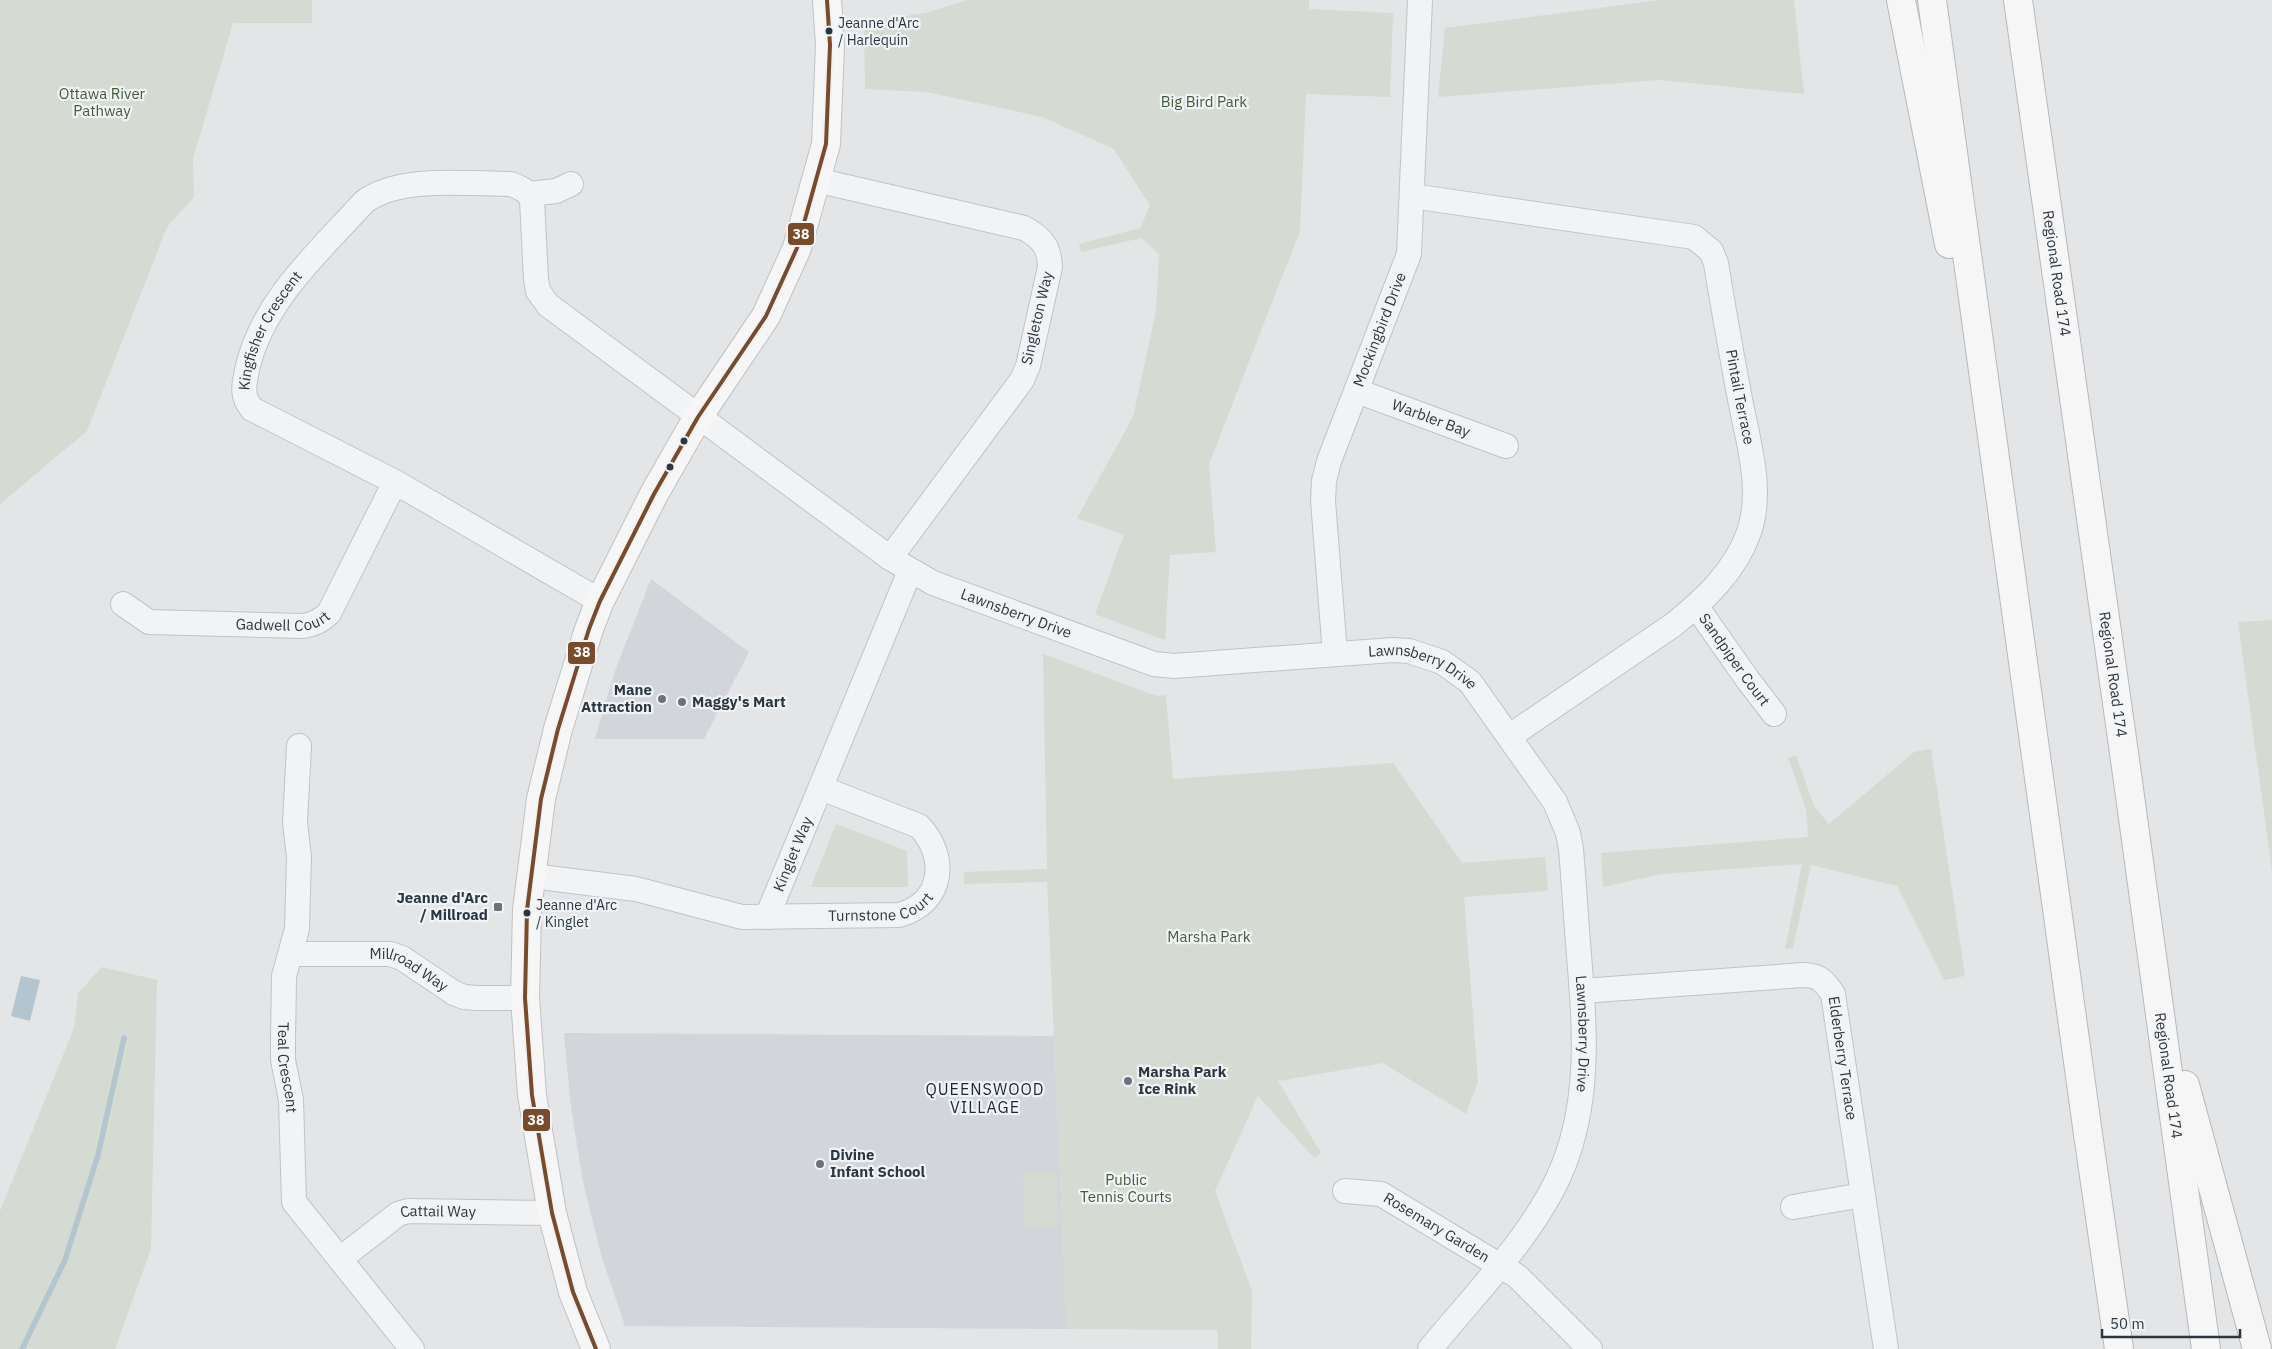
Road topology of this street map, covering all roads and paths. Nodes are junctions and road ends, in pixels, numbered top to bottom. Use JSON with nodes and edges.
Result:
{"nodes":[{"id":1,"x":827,"y":0,"type":"edge"},
{"id":2,"x":1420,"y":0,"type":"edge"},
{"id":3,"x":1901,"y":0,"type":"edge"},
{"id":4,"x":1932,"y":0,"type":"edge"},
{"id":5,"x":2018,"y":0,"type":"edge"},
{"id":6,"x":816,"y":180,"type":"junction"},
{"id":7,"x":571,"y":184,"type":"dead end"},
{"id":8,"x":529,"y":194,"type":"junction"},
{"id":9,"x":1412,"y":196,"type":"junction"},
{"id":10,"x":1356,"y":390,"type":"junction"},
{"id":11,"x":698,"y":417,"type":"junction"},
{"id":12,"x":1506,"y":446,"type":"dead end"},
{"id":13,"x":395,"y":482,"type":"junction"},
{"id":14,"x":2006,"y":532,"type":"junction"},
{"id":15,"x":900,"y":565,"type":"junction"},
{"id":16,"x":600,"y":601,"type":"junction"},
{"id":17,"x":123,"y":604,"type":"dead end"},
{"id":18,"x":1696,"y":606,"type":"junction"},
{"id":19,"x":1335,"y":654,"type":"junction"},
{"id":20,"x":1774,"y":714,"type":"dead end"},
{"id":21,"x":1510,"y":736,"type":"junction"},
{"id":22,"x":299,"y":746,"type":"dead end"},
{"id":23,"x":2125,"y":760,"type":"junction"},
{"id":24,"x":821,"y":788,"type":"junction"},
{"id":25,"x":532,"y":876,"type":"junction"},
{"id":26,"x":767,"y":917,"type":"junction"},
{"id":27,"x":290,"y":954,"type":"junction"},
{"id":28,"x":1582,"y":991,"type":"junction"},
{"id":29,"x":524,"y":998,"type":"junction"},
{"id":30,"x":1345,"y":1191,"type":"dead end"},
{"id":31,"x":1863,"y":1195,"type":"junction"},
{"id":32,"x":1793,"y":1207,"type":"dead end"},
{"id":33,"x":552,"y":1213,"type":"junction"},
{"id":34,"x":340,"y":1259,"type":"junction"},
{"id":35,"x":1499,"y":1265,"type":"junction"},
{"id":36,"x":412,"y":1349,"type":"edge"},
{"id":37,"x":596,"y":1349,"type":"edge"},
{"id":38,"x":1430,"y":1349,"type":"edge"},
{"id":39,"x":1590,"y":1349,"type":"edge"},
{"id":40,"x":1886,"y":1349,"type":"edge"},
{"id":41,"x":2119,"y":1349,"type":"edge"},
{"id":42,"x":2206,"y":1349,"type":"edge"},
{"id":43,"x":2257,"y":1349,"type":"edge"}],
"edges":[{"from":1,"to":6,"type":"main road"},
{"from":2,"to":9,"type":"street","name":"Mockingbird Drive"},
{"from":3,"to":14,"type":"main road"},
{"from":4,"to":14,"type":"main road"},
{"from":5,"to":23,"type":"main road","name":"Regional Road 174"},
{"from":6,"to":11,"type":"main road"},
{"from":6,"to":15,"type":"street","name":"Singleton Way"},
{"from":7,"to":8,"type":"street"},
{"from":8,"to":11,"type":"street"},
{"from":8,"to":13,"type":"street","name":"Kingfisher Crescent"},
{"from":9,"to":10,"type":"street","name":"Mockingbird Drive"},
{"from":9,"to":18,"type":"street","name":"Pintail Terrace"},
{"from":10,"to":12,"type":"street","name":"Warbler Bay"},
{"from":10,"to":19,"type":"street","name":"Mockingbird Drive"},
{"from":11,"to":15,"type":"street","name":"Lawnsberry Drive"},
{"from":11,"to":16,"type":"main road"},
{"from":13,"to":16,"type":"street","name":"Kingfisher Crescent"},
{"from":13,"to":17,"type":"street","name":"Gadwell Court"},
{"from":14,"to":41,"type":"main road"},
{"from":15,"to":19,"type":"street","name":"Lawnsberry Drive"},
{"from":15,"to":24,"type":"street","name":"Kinglet Way"},
{"from":16,"to":25,"type":"main road"},
{"from":18,"to":20,"type":"street","name":"Sandpiper Court"},
{"from":18,"to":21,"type":"street","name":"Pintail Terrace"},
{"from":19,"to":21,"type":"street","name":"Lawnsberry Drive"},
{"from":21,"to":28,"type":"street","name":"Lawnsberry Drive"},
{"from":22,"to":27,"type":"street","name":"Teal Crescent"},
{"from":23,"to":42,"type":"main road","name":"Regional Road 174"},
{"from":23,"to":43,"type":"main road"},
{"from":24,"to":26,"type":"street","name":"Kinglet Way"},
{"from":24,"to":26,"type":"street","name":"Turnstone Court"},
{"from":25,"to":26,"type":"street"},
{"from":25,"to":29,"type":"main road"},
{"from":27,"to":29,"type":"street","name":"Millroad Way"},
{"from":27,"to":34,"type":"street","name":"Teal Crescent"},
{"from":28,"to":31,"type":"street","name":"Elderberry Terrace"},
{"from":28,"to":35,"type":"street","name":"Lawnsberry Drive"},
{"from":29,"to":33,"type":"main road"},
{"from":30,"to":35,"type":"street","name":"Rosemary Garden"},
{"from":31,"to":32,"type":"street"},
{"from":31,"to":40,"type":"street","name":"Elderberry Terrace"},
{"from":33,"to":34,"type":"street","name":"Cattail Way"},
{"from":33,"to":37,"type":"main road"},
{"from":34,"to":36,"type":"street","name":"Teal Crescent"},
{"from":35,"to":38,"type":"street","name":"Lawnsberry Drive"},
{"from":35,"to":39,"type":"street","name":"Rosemary Garden"}]}
